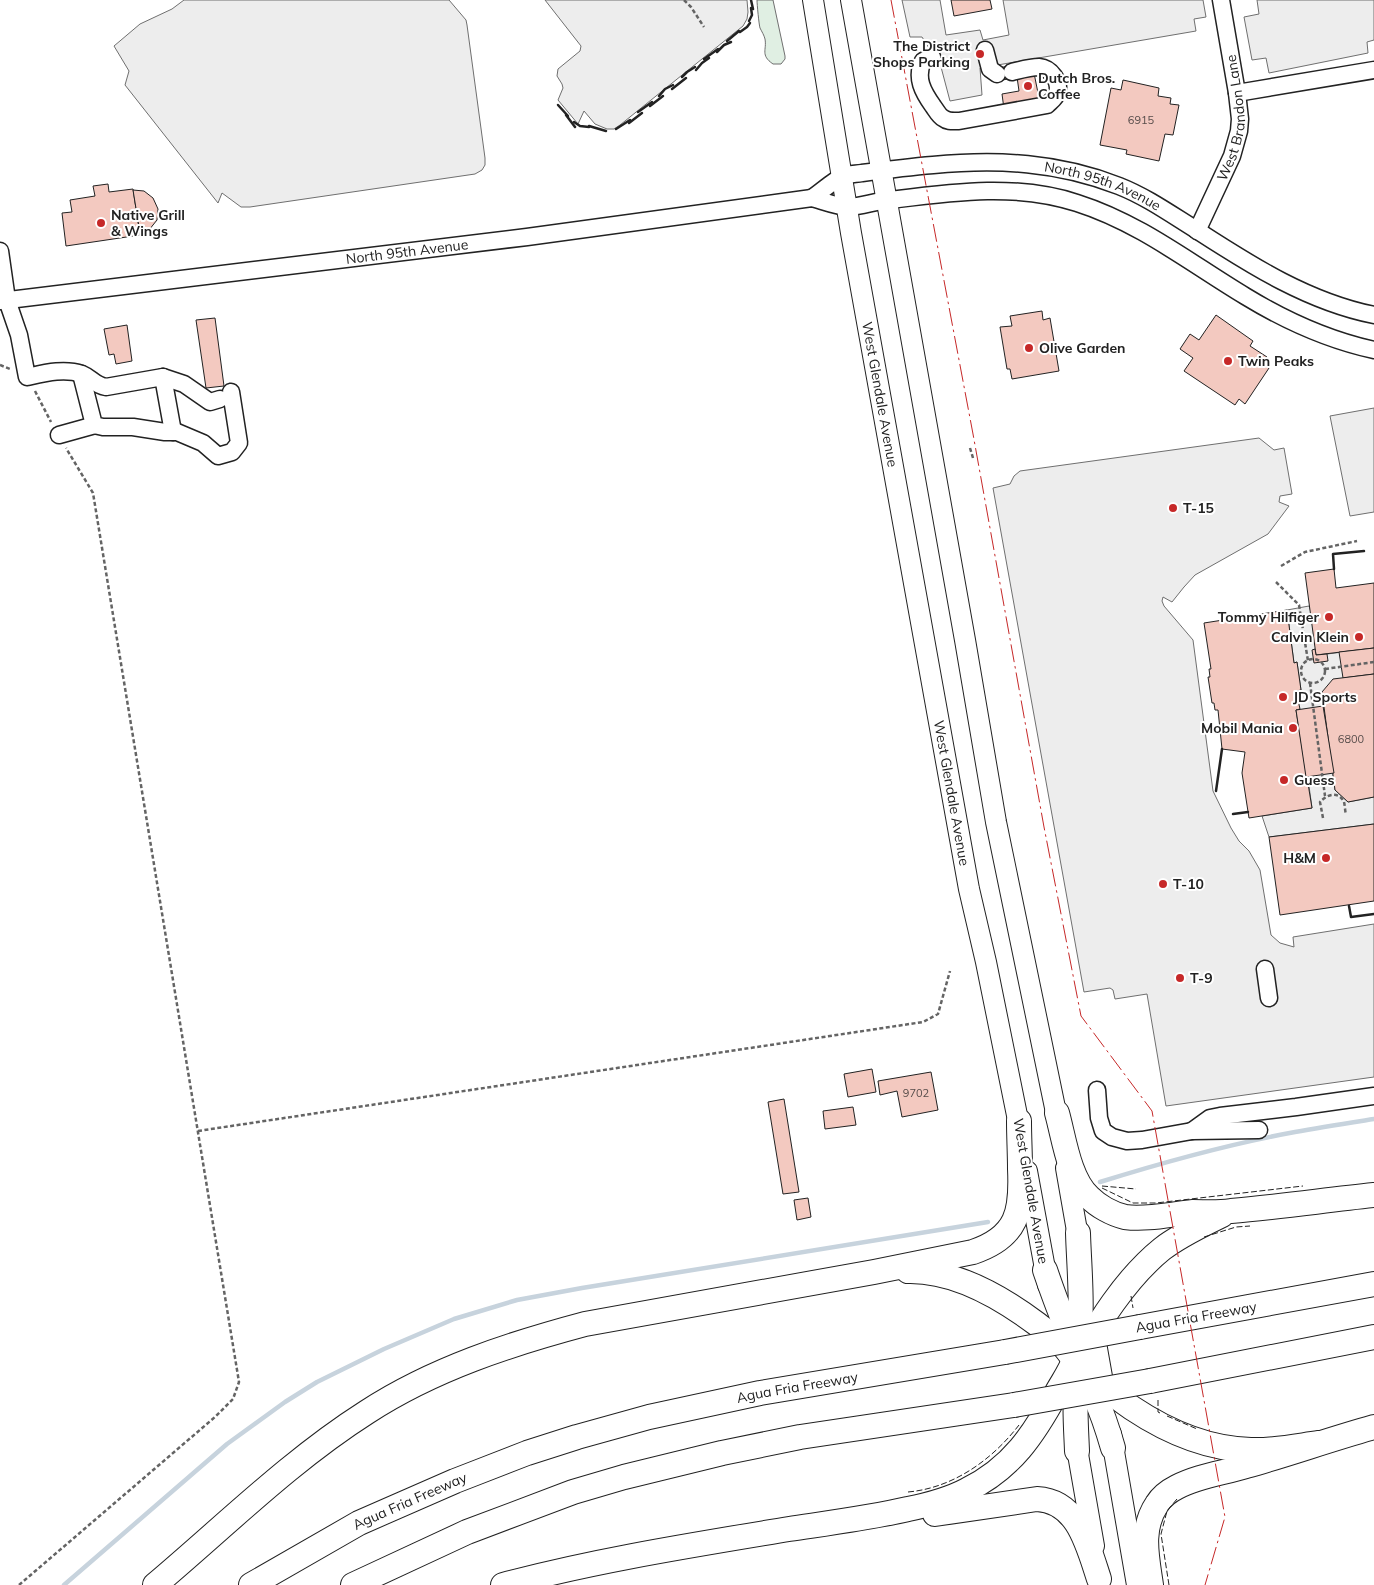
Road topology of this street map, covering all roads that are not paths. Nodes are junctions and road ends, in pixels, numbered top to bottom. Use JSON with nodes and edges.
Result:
{"nodes":[{"id":1,"x":812,"y":0,"type":"edge"},
{"id":2,"x":851,"y":0,"type":"edge"},
{"id":3,"x":1221,"y":0,"type":"edge"},
{"id":4,"x":984,"y":50,"type":"dead end"},
{"id":5,"x":932,"y":57,"type":"dead end"},
{"id":6,"x":1374,"y":70,"type":"edge"},
{"id":7,"x":1237,"y":93,"type":"junction"},
{"id":8,"x":880,"y":170,"type":"junction"},
{"id":9,"x":843,"y":176,"type":"junction"},
{"id":10,"x":812,"y":198,"type":"junction"},
{"id":11,"x":885,"y":200,"type":"junction"},
{"id":12,"x":848,"y":207,"type":"junction"},
{"id":13,"x":1197,"y":231,"type":"junction"},
{"id":14,"x":0,"y":251,"type":"edge"},
{"id":15,"x":4,"y":300,"type":"edge"},
{"id":16,"x":1374,"y":315,"type":"edge"},
{"id":17,"x":1374,"y":350,"type":"edge"},
{"id":18,"x":81,"y":374,"type":"junction"},
{"id":19,"x":163,"y":376,"type":"junction"},
{"id":20,"x":95,"y":425,"type":"junction"},
{"id":21,"x":173,"y":432,"type":"junction"},
{"id":22,"x":59,"y":435,"type":"road end"},
{"id":23,"x":1265,"y":969,"type":"dead end"},
{"id":24,"x":1269,"y":998,"type":"dead end"},
{"id":25,"x":1097,"y":1090,"type":"dead end"},
{"id":26,"x":1374,"y":1096,"type":"edge"},
{"id":27,"x":1057,"y":1113,"type":"junction"},
{"id":28,"x":1019,"y":1121,"type":"junction"},
{"id":29,"x":1259,"y":1130,"type":"dead end"},
{"id":30,"x":1192,"y":1131,"type":"junction"},
{"id":31,"x":1374,"y":1194,"type":"edge"},
{"id":32,"x":1228,"y":1212,"type":"junction"},
{"id":33,"x":1078,"y":1233,"type":"junction"},
{"id":34,"x":1045,"y":1270,"type":"joint"},
{"id":35,"x":874,"y":1272,"type":"junction"},
{"id":36,"x":1374,"y":1284,"type":"edge"},
{"id":37,"x":1094,"y":1333,"type":"junction"},
{"id":38,"x":1374,"y":1338,"type":"edge"},
{"id":39,"x":1073,"y":1359,"type":"junction"},
{"id":40,"x":1103,"y":1386,"type":"junction"},
{"id":41,"x":1374,"y":1427,"type":"edge"},
{"id":42,"x":1319,"y":1443,"type":"junction"},
{"id":43,"x":1113,"y":1448,"type":"junction"},
{"id":44,"x":1077,"y":1451,"type":"joint"},
{"id":45,"x":888,"y":1514,"type":"junction"},
{"id":46,"x":1100,"y":1582,"type":"edge"},
{"id":47,"x":155,"y":1585,"type":"edge"},
{"id":48,"x":251,"y":1585,"type":"edge"},
{"id":49,"x":353,"y":1585,"type":"edge"},
{"id":50,"x":503,"y":1585,"type":"edge"},
{"id":51,"x":1137,"y":1585,"type":"edge"},
{"id":52,"x":1151,"y":1585,"type":"edge"}],
"edges":[{"from":1,"to":9,"type":"main road","name":"West Glendale Avenue"},
{"from":2,"to":8,"type":"main road"},
{"from":3,"to":7,"type":"street","name":"West Brandon Lane"},
{"from":4,"to":5,"type":"street"},
{"from":6,"to":7,"type":"street"},
{"from":7,"to":13,"type":"street","name":"West Brandon Lane"},
{"from":8,"to":9,"type":"street","name":"North 95th Avenue"},
{"from":8,"to":11,"type":"main road"},
{"from":8,"to":13,"type":"street","name":"North 95th Avenue"},
{"from":9,"to":10,"type":"street","name":"North 95th Avenue"},
{"from":9,"to":12,"type":"main road","name":"West Glendale Avenue"},
{"from":10,"to":12,"type":"street","name":"North 95th Avenue"},
{"from":10,"to":15,"type":"street","name":"North 95th Avenue"},
{"from":11,"to":12,"type":"street","name":"North 95th Avenue"},
{"from":11,"to":17,"type":"street","name":"North 95th Avenue"},
{"from":11,"to":27,"type":"main road"},
{"from":12,"to":28,"type":"main road","name":"West Glendale Avenue"},
{"from":13,"to":16,"type":"street","name":"North 95th Avenue"},
{"from":14,"to":15,"type":"street"},
{"from":15,"to":18,"type":"street"},
{"from":18,"to":19,"type":"street"},
{"from":18,"to":20,"type":"street"},
{"from":19,"to":21,"type":"street"},
{"from":19,"to":21,"type":"street"},
{"from":20,"to":21,"type":"street"},
{"from":20,"to":22,"type":"street"},
{"from":23,"to":24,"type":"street"},
{"from":25,"to":30,"type":"street"},
{"from":26,"to":30,"type":"street"},
{"from":27,"to":32,"type":"highway"},
{"from":27,"to":33,"type":"main road"},
{"from":28,"to":34,"type":"main road","name":"West Glendale Avenue"},
{"from":28,"to":35,"type":"highway"},
{"from":29,"to":30,"type":"street"},
{"from":31,"to":32,"type":"highway"},
{"from":32,"to":37,"type":"highway"},
{"from":33,"to":37,"type":"main road"},
{"from":33,"to":39,"type":"highway"},
{"from":34,"to":39,"type":"highway"},
{"from":35,"to":39,"type":"highway"},
{"from":35,"to":47,"type":"highway"},
{"from":36,"to":48,"type":"highway","name":"Agua Fria Freeway","bridge":true},
{"from":37,"to":39,"type":"highway"},
{"from":37,"to":40,"type":"main road"},
{"from":38,"to":49,"type":"highway","bridge":true},
{"from":39,"to":40,"type":"highway"},
{"from":39,"to":43,"type":"highway"},
{"from":39,"to":44,"type":"highway"},
{"from":39,"to":45,"type":"highway"},
{"from":40,"to":42,"type":"highway"},
{"from":40,"to":43,"type":"main road"},
{"from":41,"to":42,"type":"highway"},
{"from":42,"to":52,"type":"highway"},
{"from":43,"to":51,"type":"main road"},
{"from":44,"to":46,"type":"main road"},
{"from":45,"to":46,"type":"highway"},
{"from":45,"to":50,"type":"highway"}]}
